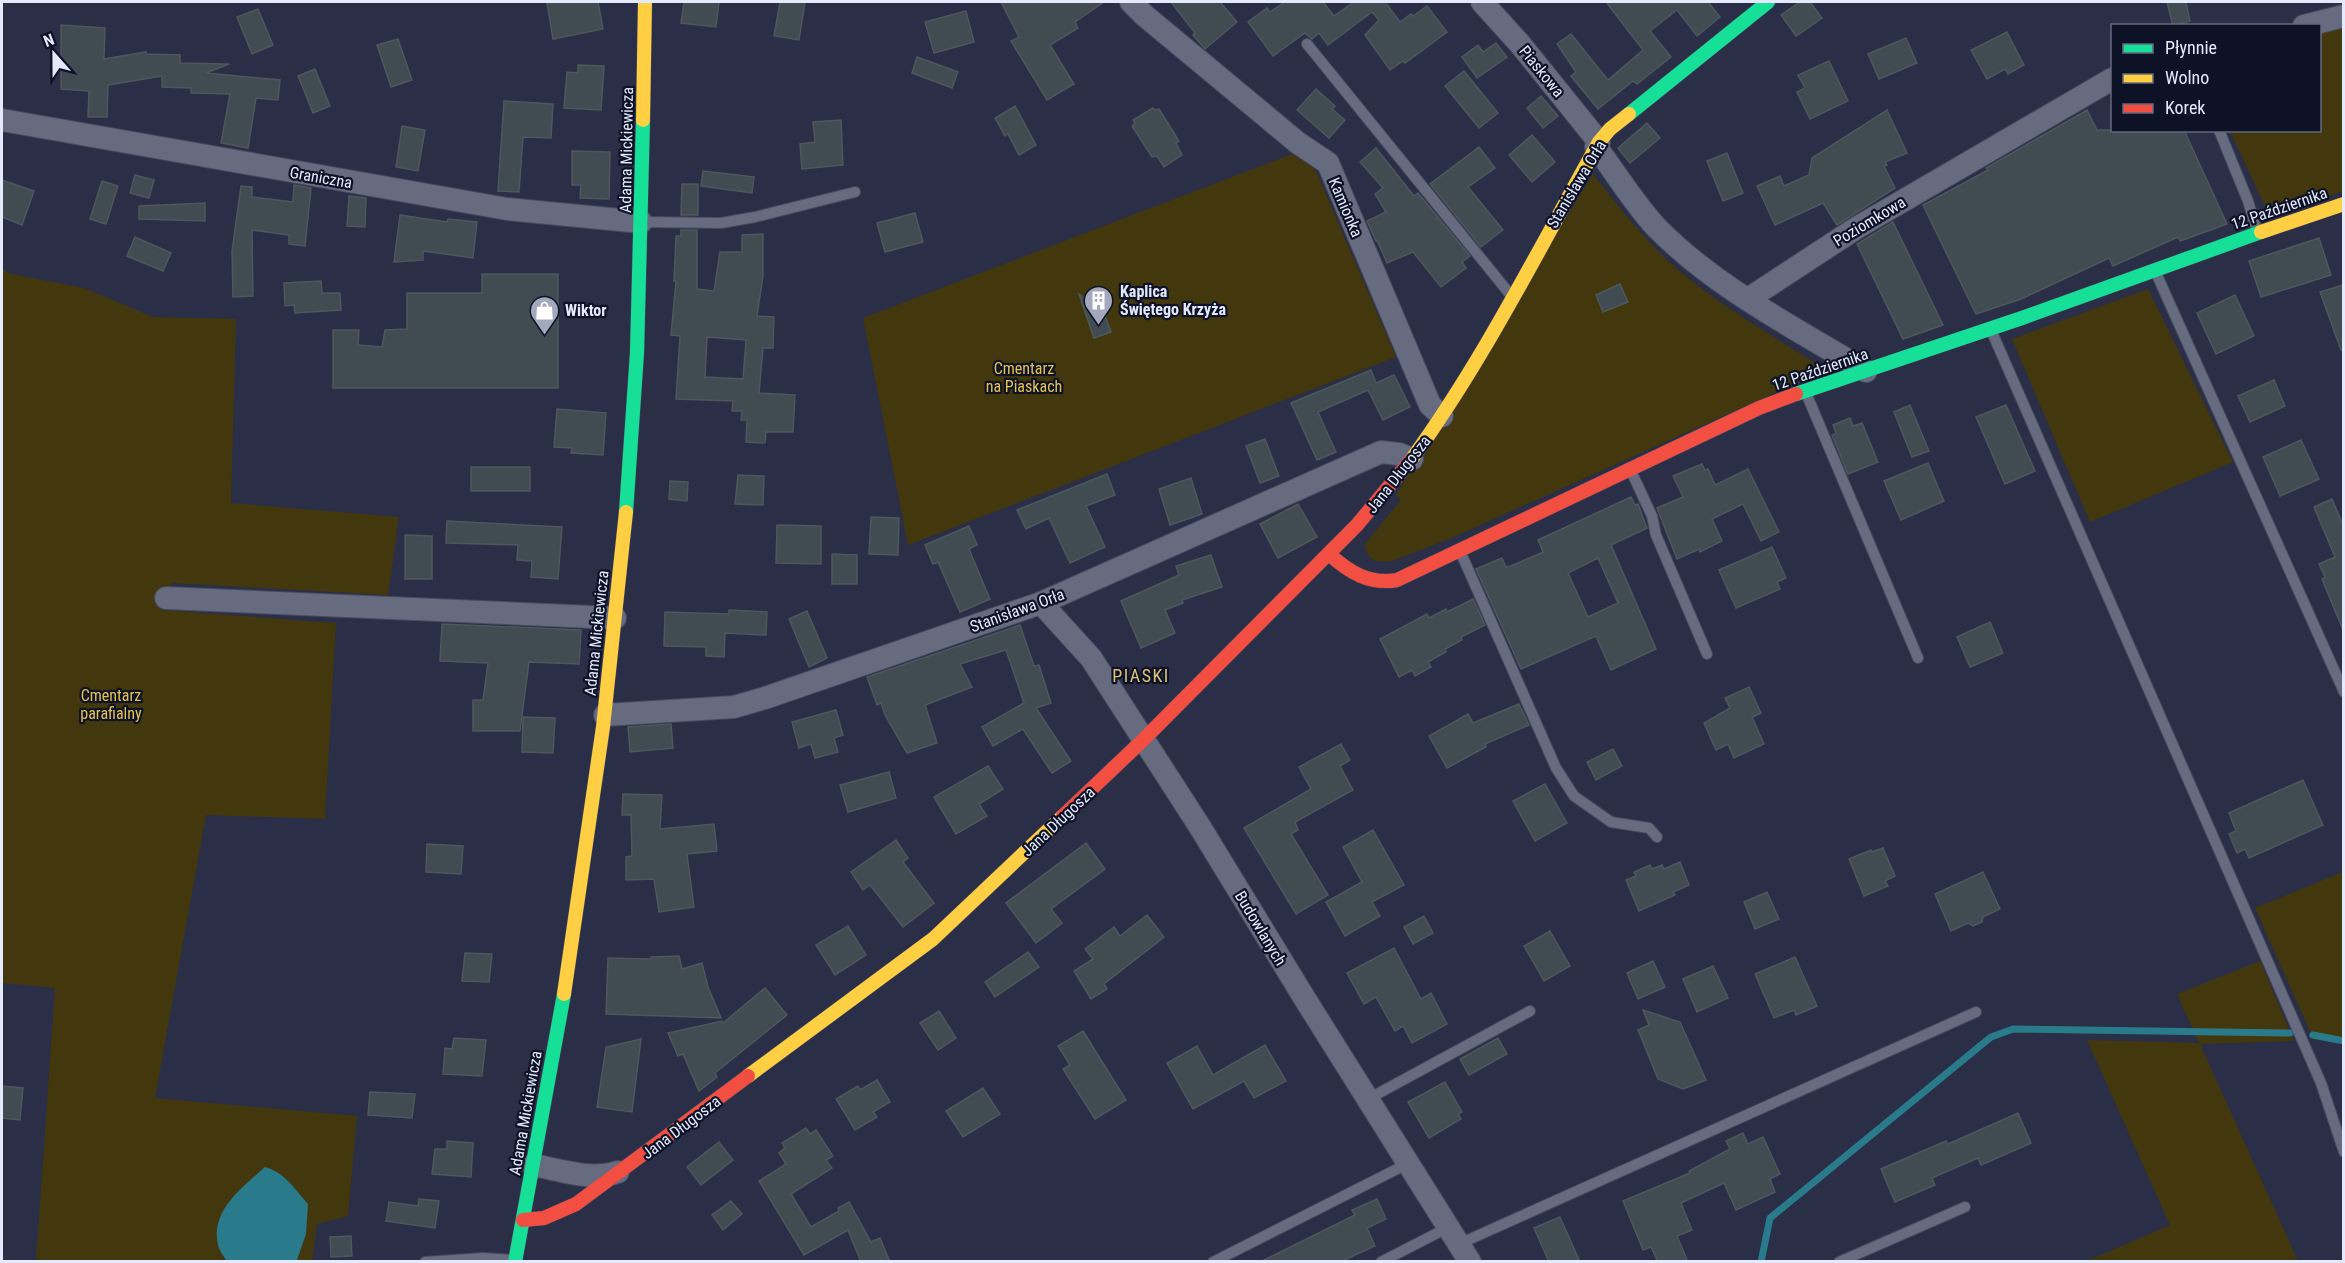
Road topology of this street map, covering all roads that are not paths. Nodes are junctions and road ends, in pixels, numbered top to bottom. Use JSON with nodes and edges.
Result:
{"nodes":[{"id":1,"x":645,"y":2,"type":"edge"},
{"id":2,"x":1131,"y":2,"type":"edge"},
{"id":3,"x":1482,"y":2,"type":"edge"},
{"id":4,"x":1768,"y":2,"type":"edge"},
{"id":5,"x":2343,"y":16,"type":"edge"},
{"id":6,"x":2312,"y":24,"type":"edge"},
{"id":7,"x":1307,"y":44,"type":"dead end"},
{"id":8,"x":2111,"y":80,"type":"edge"},
{"id":9,"x":2,"y":120,"type":"edge"},
{"id":10,"x":2220,"y":132,"type":"edge"},
{"id":11,"x":1598,"y":145,"type":"junction"},
{"id":12,"x":855,"y":192,"type":"dead end"},
{"id":13,"x":2343,"y":204,"type":"edge"},
{"id":14,"x":641,"y":222,"type":"junction"},
{"id":15,"x":2257,"y":232,"type":"junction"},
{"id":16,"x":2155,"y":270,"type":"junction"},
{"id":17,"x":1512,"y":297,"type":"junction"},
{"id":18,"x":1748,"y":299,"type":"junction"},
{"id":19,"x":1991,"y":329,"type":"junction"},
{"id":20,"x":1866,"y":370,"type":"junction"},
{"id":21,"x":1805,"y":391,"type":"junction"},
{"id":22,"x":1442,"y":416,"type":"junction"},
{"id":23,"x":1412,"y":459,"type":"junction"},
{"id":24,"x":1630,"y":471,"type":"junction"},
{"id":25,"x":1460,"y":551,"type":"junction"},
{"id":26,"x":1329,"y":554,"type":"junction"},
{"id":27,"x":166,"y":598,"type":"dead end"},
{"id":28,"x":1041,"y":603,"type":"junction"},
{"id":29,"x":615,"y":618,"type":"junction"},
{"id":30,"x":1707,"y":654,"type":"dead end"},
{"id":31,"x":1918,"y":658,"type":"dead end"},
{"id":32,"x":2343,"y":692,"type":"edge"},
{"id":33,"x":605,"y":715,"type":"junction"},
{"id":34,"x":1143,"y":740,"type":"junction"},
{"id":35,"x":1658,"y":837,"type":"dead end"},
{"id":36,"x":1530,"y":1011,"type":"dead end"},
{"id":37,"x":1976,"y":1012,"type":"dead end"},
{"id":38,"x":1368,"y":1099,"type":"junction"},
{"id":39,"x":2343,"y":1152,"type":"edge"},
{"id":40,"x":1409,"y":1163,"type":"junction"},
{"id":41,"x":533,"y":1165,"type":"junction"},
{"id":42,"x":623,"y":1171,"type":"junction"},
{"id":43,"x":1965,"y":1206,"type":"dead end"},
{"id":44,"x":523,"y":1220,"type":"junction"},
{"id":45,"x":1460,"y":1244,"type":"edge"},
{"id":46,"x":515,"y":1261,"type":"edge"},
{"id":47,"x":424,"y":1262,"type":"edge"},
{"id":48,"x":1213,"y":1262,"type":"edge"},
{"id":49,"x":1381,"y":1262,"type":"edge"},
{"id":50,"x":1839,"y":1262,"type":"edge"}],
"edges":[{"from":1,"to":14,"type":"street","name":"Adama Mickiewicza"},
{"from":2,"to":22,"type":"street","name":"Kamionka"},
{"from":3,"to":11,"type":"street","name":"Piaskowa"},
{"from":4,"to":11,"type":"street","name":"Stanisława Orła"},
{"from":5,"to":6,"type":"street"},
{"from":7,"to":17,"type":"lane"},
{"from":8,"to":18,"type":"street","name":"Poziomkowa"},
{"from":9,"to":14,"type":"street","name":"Graniczna"},
{"from":10,"to":15,"type":"lane"},
{"from":11,"to":17,"type":"street","name":"Stanisława Orła"},
{"from":11,"to":18,"type":"street","name":"Piaskowa"},
{"from":12,"to":14,"type":"lane"},
{"from":13,"to":15,"type":"street","name":"12 Października"},
{"from":14,"to":29,"type":"street","name":"Adama Mickiewicza"},
{"from":15,"to":16,"type":"street","name":"12 Października"},
{"from":16,"to":19,"type":"street","name":"12 Października"},
{"from":16,"to":32,"type":"lane"},
{"from":17,"to":22,"type":"street","name":"Stanisława Orła"},
{"from":18,"to":20,"type":"street"},
{"from":19,"to":20,"type":"street","name":"12 Października"},
{"from":19,"to":39,"type":"lane"},
{"from":20,"to":21,"type":"street","name":"12 Października"},
{"from":21,"to":24,"type":"street","name":"12 Października"},
{"from":21,"to":31,"type":"lane"},
{"from":22,"to":23,"type":"street","name":"Jana Długosza"},
{"from":23,"to":26,"type":"street","name":"Jana Długosza"},
{"from":23,"to":28,"type":"street","name":"Stanisława Orła"},
{"from":24,"to":25,"type":"street","name":"12 Października"},
{"from":24,"to":30,"type":"lane"},
{"from":25,"to":26,"type":"street","name":"12 Października"},
{"from":25,"to":35,"type":"lane"},
{"from":26,"to":34,"type":"street","name":"Jana Długosza"},
{"from":27,"to":29,"type":"street"},
{"from":28,"to":33,"type":"street","name":"Stanisława Orła"},
{"from":28,"to":34,"type":"street","name":"Budowlanych"},
{"from":29,"to":33,"type":"street","name":"Adama Mickiewicza"},
{"from":33,"to":41,"type":"street","name":"Adama Mickiewicza"},
{"from":34,"to":38,"type":"street","name":"Budowlanych"},
{"from":34,"to":42,"type":"street","name":"Jana Długosza"},
{"from":36,"to":38,"type":"lane"},
{"from":37,"to":45,"type":"lane"},
{"from":38,"to":40,"type":"street","name":"Budowlanych"},
{"from":40,"to":45,"type":"street","name":"Budowlanych"},
{"from":40,"to":48,"type":"lane"},
{"from":41,"to":42,"type":"street","name":"Jana Długosza"},
{"from":41,"to":44,"type":"street","name":"Adama Mickiewicza"},
{"from":42,"to":44,"type":"street","name":"Jana Długosza"},
{"from":43,"to":50,"type":"lane"},
{"from":44,"to":46,"type":"street","name":"Adama Mickiewicza"},
{"from":45,"to":49,"type":"lane"},
{"from":46,"to":47,"type":"lane"}]}
